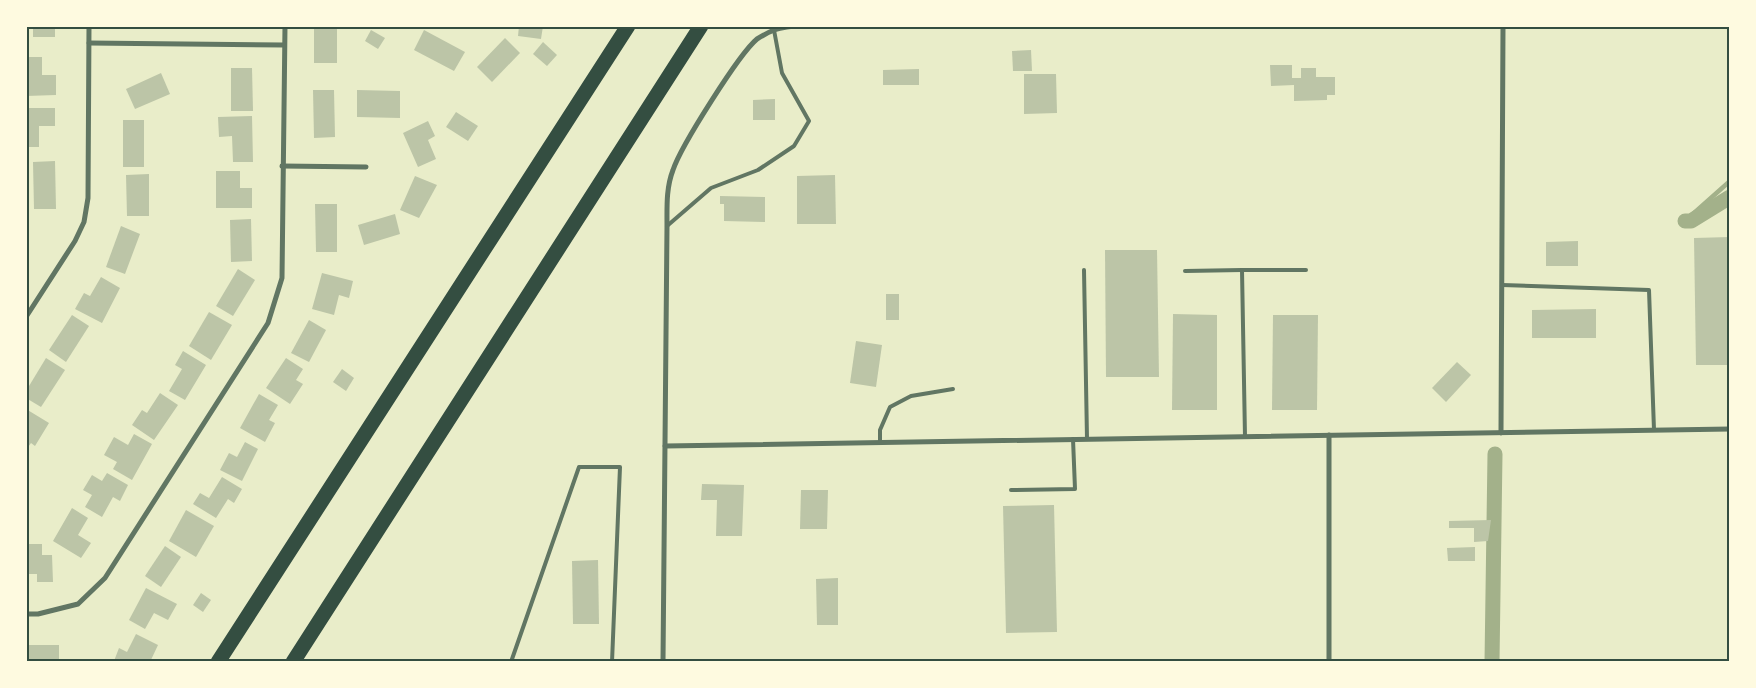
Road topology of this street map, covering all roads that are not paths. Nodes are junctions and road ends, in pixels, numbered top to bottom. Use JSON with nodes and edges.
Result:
{"nodes":[{"id":1,"x":89,"y":26,"type":"edge"},
{"id":2,"x":285,"y":26,"type":"edge"},
{"id":3,"x":628,"y":26,"type":"edge"},
{"id":4,"x":702,"y":26,"type":"edge"},
{"id":5,"x":862,"y":26,"type":"edge"},
{"id":6,"x":1503,"y":26,"type":"edge"},
{"id":7,"x":774,"y":30,"type":"junction"},
{"id":8,"x":89,"y":43,"type":"junction"},
{"id":9,"x":284,"y":45,"type":"junction"},
{"id":10,"x":282,"y":166,"type":"junction"},
{"id":11,"x":366,"y":167,"type":"dead end"},
{"id":12,"x":667,"y":226,"type":"junction"},
{"id":13,"x":1084,"y":270,"type":"dead end"},
{"id":14,"x":1242,"y":270,"type":"junction"},
{"id":15,"x":1306,"y":270,"type":"dead end"},
{"id":16,"x":1185,"y":271,"type":"dead end"},
{"id":17,"x":1502,"y":285,"type":"junction"},
{"id":18,"x":28,"y":310,"type":"edge"},
{"id":19,"x":26,"y":317,"type":"edge"},
{"id":20,"x":953,"y":389,"type":"dead end"},
{"id":21,"x":1730,"y":429,"type":"edge"},
{"id":22,"x":1654,"y":430,"type":"junction"},
{"id":23,"x":1501,"y":433,"type":"junction"},
{"id":24,"x":1329,"y":435,"type":"junction"},
{"id":25,"x":1245,"y":436,"type":"junction"},
{"id":26,"x":1073,"y":439,"type":"junction"},
{"id":27,"x":1087,"y":439,"type":"junction"},
{"id":28,"x":880,"y":442,"type":"junction"},
{"id":29,"x":665,"y":446,"type":"junction"},
{"id":30,"x":1011,"y":490,"type":"dead end"},
{"id":31,"x":26,"y":614,"type":"edge"},
{"id":32,"x":218,"y":662,"type":"edge"},
{"id":33,"x":293,"y":662,"type":"edge"},
{"id":34,"x":511,"y":662,"type":"edge"},
{"id":35,"x":612,"y":662,"type":"edge"},
{"id":36,"x":663,"y":662,"type":"edge"},
{"id":37,"x":1329,"y":662,"type":"edge"}],
"edges":[{"from":1,"to":8,"type":"street"},
{"from":2,"to":9,"type":"street"},
{"from":3,"to":32,"type":"highway"},
{"from":4,"to":33,"type":"highway"},
{"from":5,"to":7,"type":"street"},
{"from":6,"to":17,"type":"street"},
{"from":7,"to":12,"type":"street"},
{"from":7,"to":12,"type":"lane"},
{"from":8,"to":9,"type":"street"},
{"from":8,"to":18,"type":"street"},
{"from":9,"to":10,"type":"street"},
{"from":10,"to":11,"type":"street"},
{"from":10,"to":31,"type":"street"},
{"from":12,"to":29,"type":"street"},
{"from":13,"to":27,"type":"lane"},
{"from":14,"to":15,"type":"lane"},
{"from":14,"to":16,"type":"lane"},
{"from":14,"to":25,"type":"lane"},
{"from":17,"to":22,"type":"lane"},
{"from":17,"to":23,"type":"street"},
{"from":18,"to":19,"type":"street"},
{"from":20,"to":28,"type":"lane"},
{"from":21,"to":22,"type":"street"},
{"from":22,"to":23,"type":"street"},
{"from":23,"to":24,"type":"street"},
{"from":24,"to":25,"type":"street"},
{"from":24,"to":37,"type":"street"},
{"from":25,"to":27,"type":"street"},
{"from":26,"to":27,"type":"street"},
{"from":26,"to":28,"type":"street"},
{"from":26,"to":30,"type":"lane"},
{"from":28,"to":29,"type":"street"},
{"from":29,"to":36,"type":"street"},
{"from":34,"to":35,"type":"lane"}]}
